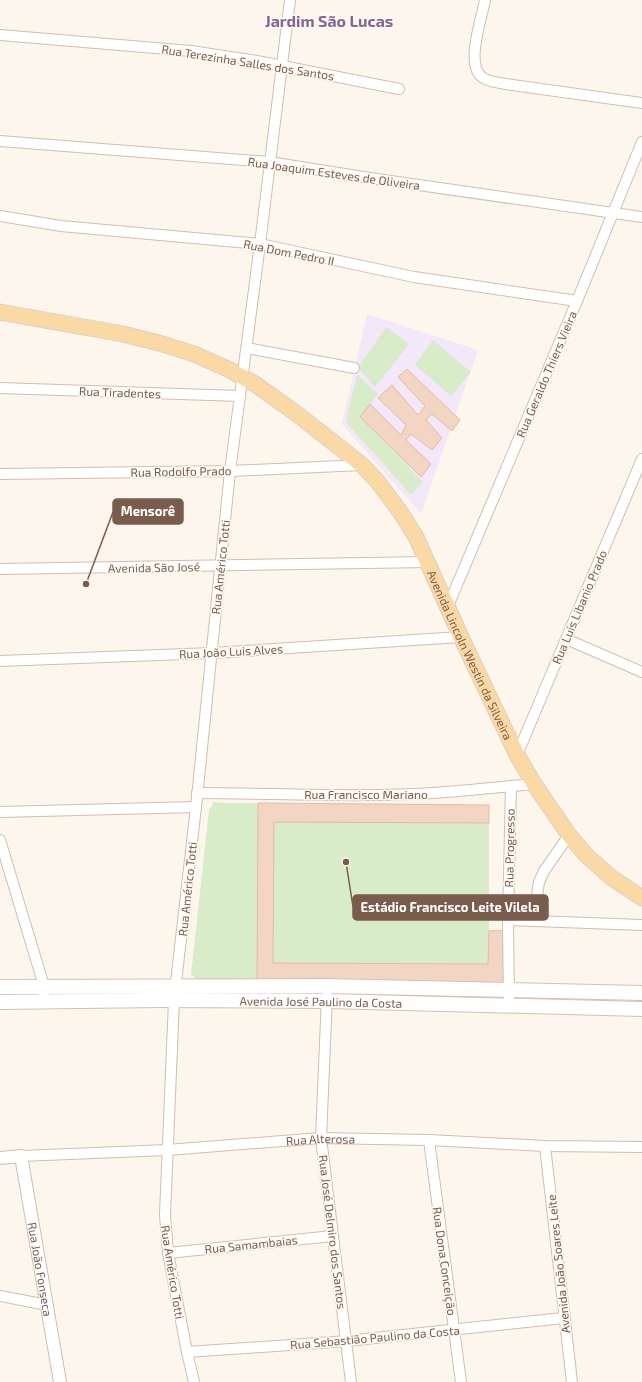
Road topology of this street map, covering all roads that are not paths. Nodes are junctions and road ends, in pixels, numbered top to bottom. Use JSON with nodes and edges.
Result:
{"nodes":[{"id":1,"x":290,"y":0,"type":"edge"},
{"id":2,"x":485,"y":0,"type":"edge"},
{"id":3,"x":0,"y":35,"type":"edge"},
{"id":4,"x":282,"y":66,"type":"junction"},
{"id":5,"x":400,"y":89,"type":"dead end"},
{"id":6,"x":642,"y":103,"type":"edge"},
{"id":7,"x":0,"y":141,"type":"edge"},
{"id":8,"x":642,"y":142,"type":"edge"},
{"id":9,"x":269,"y":162,"type":"junction"},
{"id":10,"x":614,"y":213,"type":"junction"},
{"id":11,"x":0,"y":216,"type":"edge"},
{"id":12,"x":642,"y":217,"type":"edge"},
{"id":13,"x":260,"y":244,"type":"junction"},
{"id":14,"x":577,"y":301,"type":"junction"},
{"id":15,"x":0,"y":312,"type":"edge"},
{"id":16,"x":247,"y":348,"type":"junction"},
{"id":17,"x":354,"y":368,"type":"dead end"},
{"id":18,"x":242,"y":376,"type":"junction"},
{"id":19,"x":0,"y":388,"type":"edge"},
{"id":20,"x":240,"y":396,"type":"junction"},
{"id":21,"x":642,"y":459,"type":"edge"},
{"id":22,"x":362,"y":465,"type":"junction"},
{"id":23,"x":230,"y":471,"type":"junction"},
{"id":24,"x":0,"y":474,"type":"edge"},
{"id":25,"x":428,"y":562,"type":"junction"},
{"id":26,"x":220,"y":566,"type":"junction"},
{"id":27,"x":0,"y":569,"type":"edge"},
{"id":28,"x":448,"y":606,"type":"junction"},
{"id":29,"x":461,"y":637,"type":"junction"},
{"id":30,"x":566,"y":639,"type":"junction"},
{"id":31,"x":212,"y":653,"type":"junction"},
{"id":32,"x":0,"y":661,"type":"edge"},
{"id":33,"x":642,"y":672,"type":"edge"},
{"id":34,"x":517,"y":755,"type":"junction"},
{"id":35,"x":534,"y":784,"type":"junction"},
{"id":36,"x":511,"y":786,"type":"junction"},
{"id":37,"x":197,"y":793,"type":"junction"},
{"id":38,"x":196,"y":806,"type":"junction"},
{"id":39,"x":0,"y":812,"type":"edge"},
{"id":40,"x":569,"y":835,"type":"junction"},
{"id":41,"x":0,"y":840,"type":"edge"},
{"id":42,"x":642,"y":898,"type":"edge"},
{"id":43,"x":508,"y":920,"type":"junction"},
{"id":44,"x":533,"y":921,"type":"junction"},
{"id":45,"x":642,"y":925,"type":"edge"},
{"id":46,"x":44,"y":986,"type":"junction"},
{"id":47,"x":175,"y":986,"type":"junction"},
{"id":48,"x":327,"y":986,"type":"junction"},
{"id":49,"x":0,"y":987,"type":"edge"},
{"id":50,"x":508,"y":990,"type":"junction"},
{"id":51,"x":642,"y":993,"type":"edge"},
{"id":52,"x":174,"y":1000,"type":"junction"},
{"id":53,"x":45,"y":1001,"type":"junction"},
{"id":54,"x":327,"y":1001,"type":"junction"},
{"id":55,"x":0,"y":1002,"type":"edge"},
{"id":56,"x":509,"y":1005,"type":"junction"},
{"id":57,"x":642,"y":1009,"type":"edge"},
{"id":58,"x":321,"y":1138,"type":"junction"},
{"id":59,"x":429,"y":1140,"type":"junction"},
{"id":60,"x":544,"y":1146,"type":"junction"},
{"id":61,"x":642,"y":1147,"type":"edge"},
{"id":62,"x":167,"y":1150,"type":"junction"},
{"id":63,"x":21,"y":1156,"type":"junction"},
{"id":64,"x":0,"y":1158,"type":"edge"},
{"id":65,"x":333,"y":1236,"type":"junction"},
{"id":66,"x":168,"y":1253,"type":"junction"},
{"id":67,"x":0,"y":1296,"type":"edge"},
{"id":68,"x":47,"y":1305,"type":"junction"},
{"id":69,"x":564,"y":1318,"type":"junction"},
{"id":70,"x":454,"y":1330,"type":"junction"},
{"id":71,"x":347,"y":1341,"type":"junction"},
{"id":72,"x":187,"y":1352,"type":"junction"},
{"id":73,"x":60,"y":1382,"type":"edge"},
{"id":74,"x":194,"y":1382,"type":"edge"},
{"id":75,"x":351,"y":1382,"type":"edge"},
{"id":76,"x":461,"y":1382,"type":"edge"},
{"id":77,"x":572,"y":1382,"type":"edge"}],
"edges":[{"from":1,"to":4,"type":"street"},
{"from":2,"to":6,"type":"street"},
{"from":3,"to":4,"type":"street","name":"Rua Terezinha Salles dos Santos"},
{"from":4,"to":5,"type":"street","name":"Rua Terezinha Salles dos Santos"},
{"from":4,"to":9,"type":"street"},
{"from":7,"to":9,"type":"street","name":"Rua Joaquim Esteves de Oliveira"},
{"from":8,"to":10,"type":"street","name":"Rua Geraldo Thiers Vieira"},
{"from":9,"to":10,"type":"street","name":"Rua Joaquim Esteves de Oliveira"},
{"from":9,"to":13,"type":"street"},
{"from":10,"to":12,"type":"street","name":"Rua Joaquim Esteves de Oliveira"},
{"from":10,"to":14,"type":"street","name":"Rua Geraldo Thiers Vieira"},
{"from":11,"to":13,"type":"street","name":"Rua Dom Pedro II"},
{"from":13,"to":14,"type":"street","name":"Rua Dom Pedro II"},
{"from":13,"to":16,"type":"street"},
{"from":14,"to":28,"type":"street","name":"Rua Geraldo Thiers Vieira"},
{"from":15,"to":18,"type":"main road","name":"Avenida Lincoln Westin da Silveira"},
{"from":16,"to":17,"type":"street"},
{"from":16,"to":18,"type":"street","name":"Rua Américo Totti"},
{"from":18,"to":20,"type":"street","name":"Rua Américo Totti"},
{"from":18,"to":22,"type":"main road","name":"Avenida Lincoln Westin da Silveira"},
{"from":19,"to":20,"type":"street","name":"Rua Tiradentes"},
{"from":20,"to":23,"type":"street","name":"Rua Américo Totti"},
{"from":21,"to":30,"type":"street","name":"Rua Luis Libanio Prado"},
{"from":22,"to":23,"type":"street","name":"Rua Rodolfo Prado"},
{"from":22,"to":25,"type":"main road","name":"Avenida Lincoln Westin da Silveira"},
{"from":23,"to":24,"type":"street","name":"Rua Rodolfo Prado"},
{"from":23,"to":26,"type":"street","name":"Rua Américo Totti"},
{"from":25,"to":26,"type":"street","name":"Avenida São José"},
{"from":25,"to":28,"type":"main road","name":"Avenida Lincoln Westin da Silveira"},
{"from":26,"to":27,"type":"street","name":"Avenida São José"},
{"from":26,"to":31,"type":"street","name":"Rua Américo Totti"},
{"from":28,"to":29,"type":"main road","name":"Avenida Lincoln Westin da Silveira"},
{"from":29,"to":31,"type":"street","name":"Rua João Luis Alves"},
{"from":29,"to":34,"type":"main road","name":"Avenida Lincoln Westin da Silveira"},
{"from":30,"to":33,"type":"street"},
{"from":30,"to":34,"type":"street","name":"Rua Luis Libanio Prado"},
{"from":31,"to":32,"type":"street","name":"Rua João Luis Alves"},
{"from":31,"to":37,"type":"street","name":"Rua Américo Totti"},
{"from":34,"to":35,"type":"main road","name":"Avenida Lincoln Westin da Silveira"},
{"from":35,"to":36,"type":"street","name":"Rua Francisco Mariano"},
{"from":35,"to":40,"type":"main road","name":"Avenida Lincoln Westin da Silveira"},
{"from":36,"to":37,"type":"street","name":"Rua Francisco Mariano"},
{"from":36,"to":43,"type":"street","name":"Rua Progresso"},
{"from":37,"to":38,"type":"street","name":"Rua Américo Totti"},
{"from":38,"to":39,"type":"street"},
{"from":38,"to":47,"type":"street","name":"Rua Américo Totti"},
{"from":40,"to":42,"type":"main road","name":"Avenida Lincoln Westin da Silveira"},
{"from":40,"to":44,"type":"street"},
{"from":41,"to":46,"type":"street"},
{"from":43,"to":44,"type":"street"},
{"from":43,"to":50,"type":"street","name":"Rua Progresso"},
{"from":44,"to":45,"type":"street"},
{"from":46,"to":47,"type":"main road","name":"Avenida José Paulino da Costa"},
{"from":46,"to":49,"type":"main road","name":"Avenida José Paulino da Costa"},
{"from":46,"to":53,"type":"street"},
{"from":47,"to":48,"type":"main road","name":"Avenida José Paulino da Costa"},
{"from":47,"to":52,"type":"street","name":"Rua Américo Totti"},
{"from":48,"to":50,"type":"main road","name":"Avenida José Paulino da Costa"},
{"from":48,"to":54,"type":"street","name":"Rua José Delmiro dos Santos"},
{"from":50,"to":51,"type":"main road","name":"Avenida José Paulino da Costa"},
{"from":50,"to":56,"type":"street","name":"Rua Progresso"},
{"from":52,"to":53,"type":"main road","name":"Avenida José Paulino da Costa"},
{"from":52,"to":54,"type":"main road","name":"Avenida José Paulino da Costa"},
{"from":52,"to":62,"type":"street","name":"Rua Américo Totti"},
{"from":53,"to":55,"type":"main road","name":"Avenida José Paulino da Costa"},
{"from":54,"to":56,"type":"main road","name":"Avenida José Paulino da Costa"},
{"from":54,"to":58,"type":"street","name":"Rua José Delmiro dos Santos"},
{"from":56,"to":57,"type":"main road","name":"Avenida José Paulino da Costa"},
{"from":58,"to":59,"type":"street","name":"Rua Alterosa"},
{"from":58,"to":62,"type":"street","name":"Rua Alterosa"},
{"from":58,"to":65,"type":"street","name":"Rua José Delmiro dos Santos"},
{"from":59,"to":60,"type":"street","name":"Rua Alterosa"},
{"from":59,"to":70,"type":"street","name":"Rua Dona Conceição"},
{"from":60,"to":61,"type":"street","name":"Rua Alterosa"},
{"from":60,"to":69,"type":"street","name":"Avenida João Soares Leite"},
{"from":62,"to":63,"type":"street","name":"Rua Alterosa"},
{"from":62,"to":66,"type":"street","name":"Rua Américo Totti"},
{"from":63,"to":64,"type":"street","name":"Rua Alterosa"},
{"from":63,"to":68,"type":"street","name":"Rua João Fonseca"},
{"from":65,"to":66,"type":"street","name":"Rua Samambaias"},
{"from":65,"to":71,"type":"street","name":"Rua José Delmiro dos Santos"},
{"from":66,"to":72,"type":"street","name":"Rua Américo Totti"},
{"from":67,"to":68,"type":"street"},
{"from":68,"to":73,"type":"street","name":"Rua João Fonseca"},
{"from":69,"to":70,"type":"street","name":"Rua Sebastião Paulino da Costa"},
{"from":69,"to":77,"type":"street","name":"Avenida João Soares Leite"},
{"from":70,"to":71,"type":"street","name":"Rua Sebastião Paulino da Costa"},
{"from":70,"to":76,"type":"street","name":"Rua Dona Conceição"},
{"from":71,"to":72,"type":"street","name":"Rua Sebastião Paulino da Costa"},
{"from":71,"to":75,"type":"street","name":"Rua José Delmiro dos Santos"},
{"from":72,"to":74,"type":"street","name":"Rua Américo Totti"}]}
